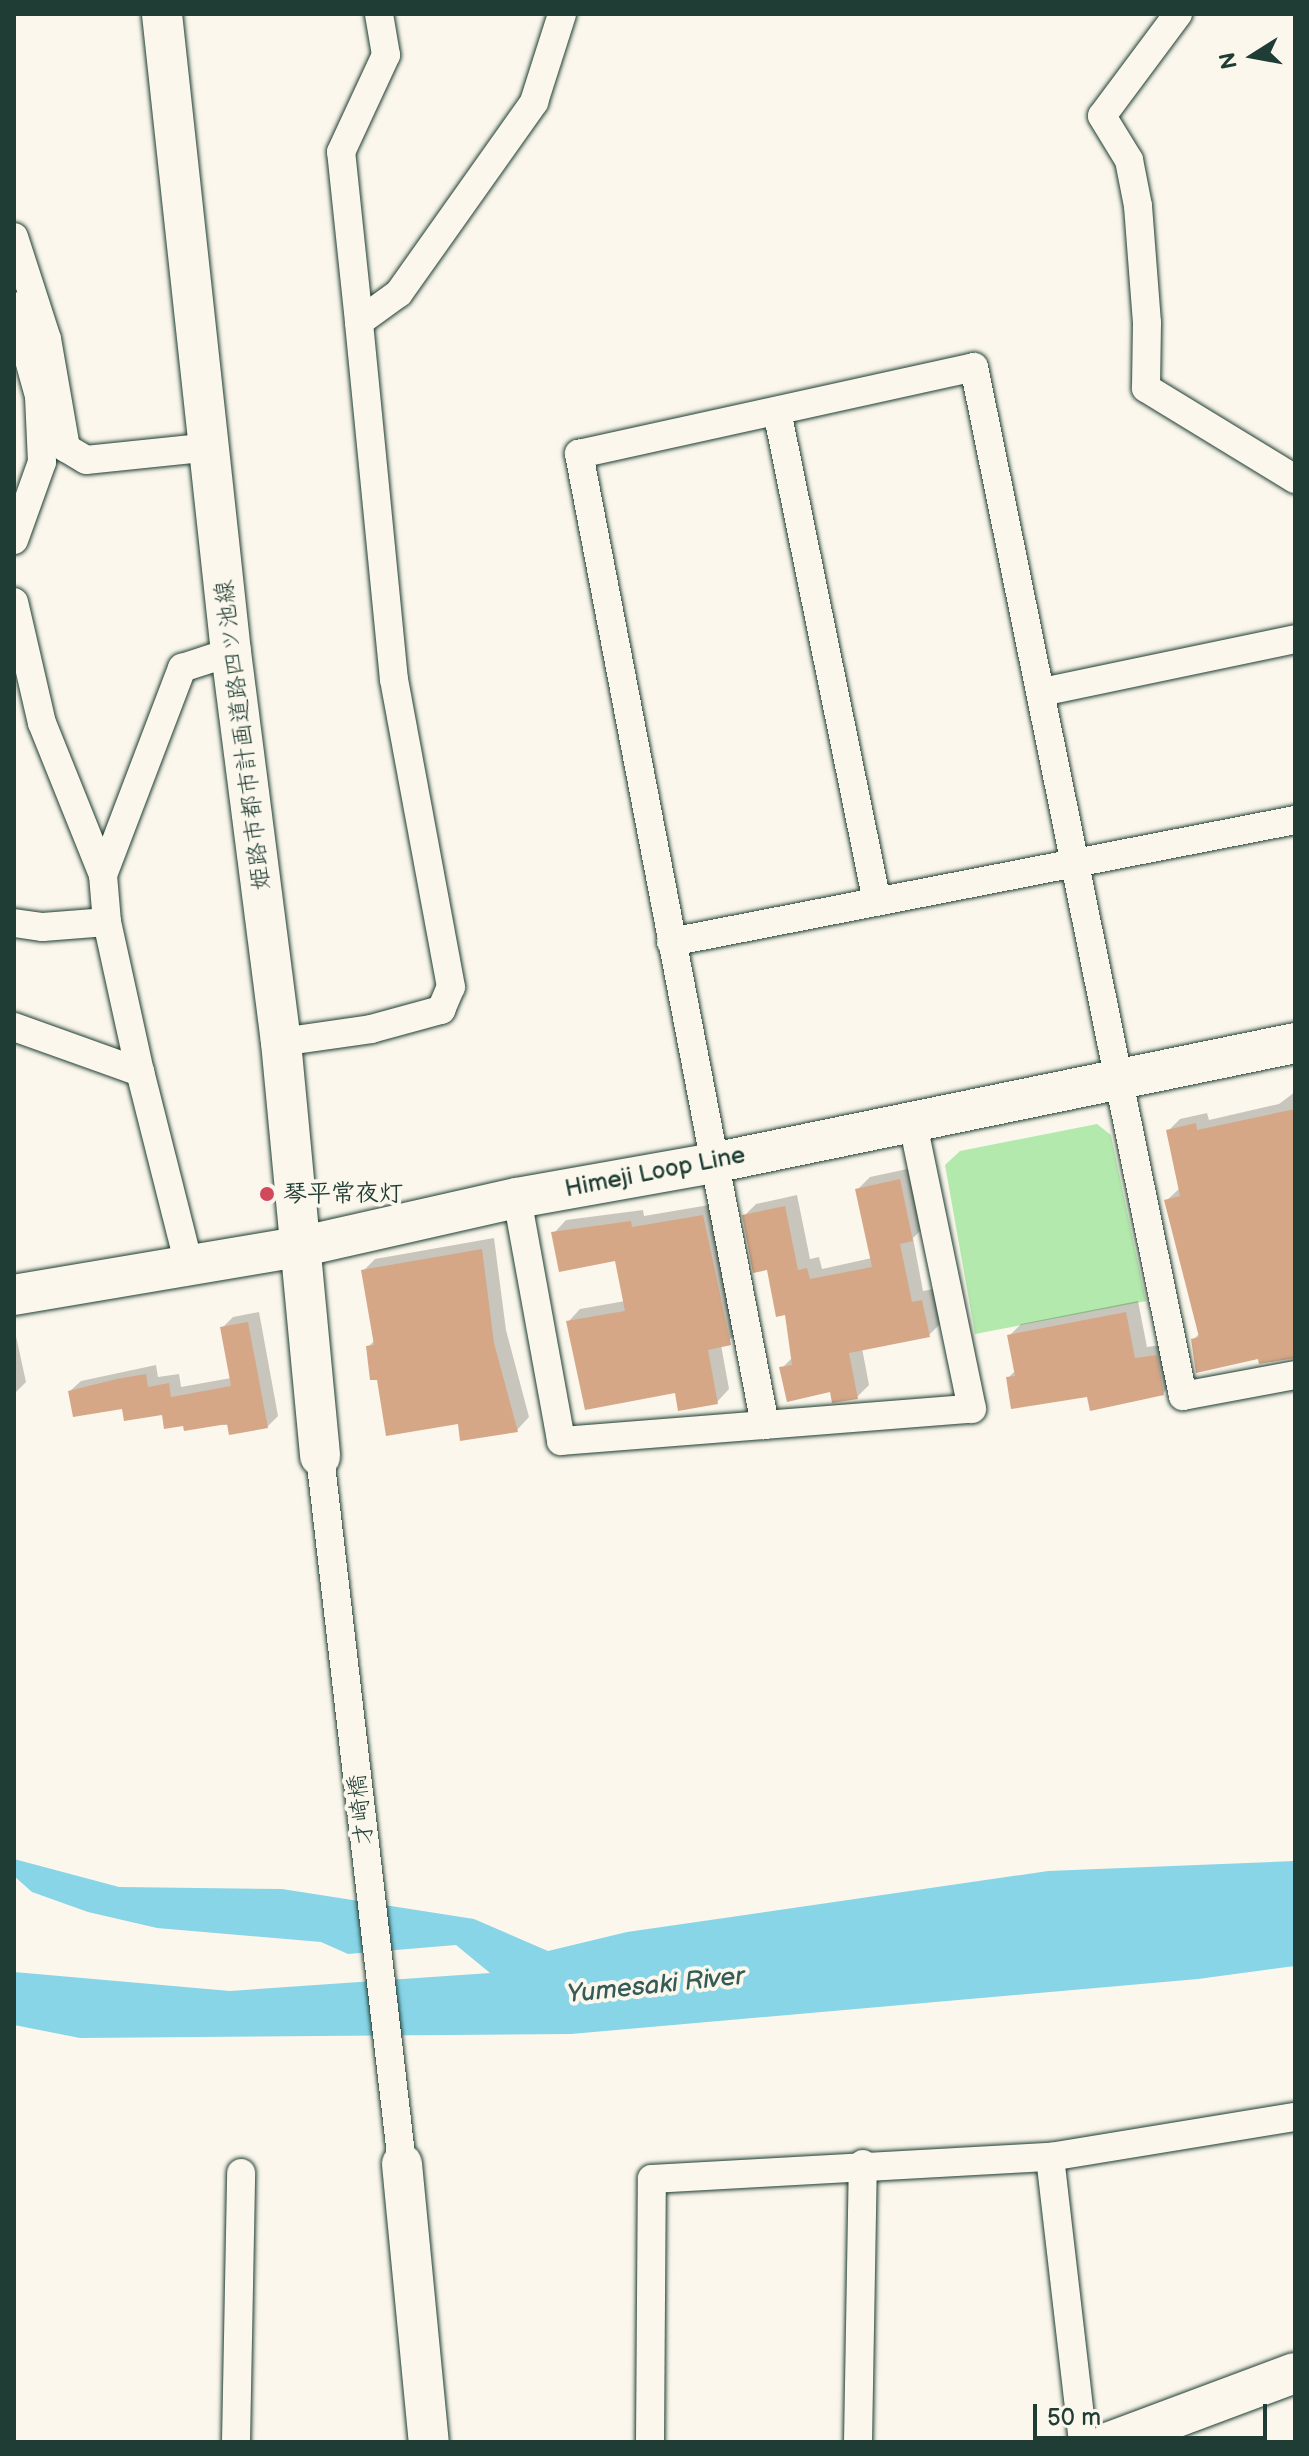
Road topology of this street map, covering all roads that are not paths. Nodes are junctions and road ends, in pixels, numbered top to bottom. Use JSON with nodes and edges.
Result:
{"nodes":[{"id":1,"x":162,"y":14,"type":"edge"},
{"id":2,"x":379,"y":14,"type":"edge"},
{"id":3,"x":562,"y":14,"type":"edge"},
{"id":4,"x":1178,"y":14,"type":"edge"},
{"id":5,"x":14,"y":237,"type":"edge"},
{"id":6,"x":14,"y":306,"type":"edge"},
{"id":7,"x":359,"y":322,"type":"junction"},
{"id":8,"x":777,"y":411,"type":"junction"},
{"id":9,"x":211,"y":447,"type":"junction"},
{"id":10,"x":1295,"y":479,"type":"edge"},
{"id":11,"x":14,"y":540,"type":"edge"},
{"id":12,"x":14,"y":602,"type":"edge"},
{"id":13,"x":1295,"y":639,"type":"edge"},
{"id":14,"x":231,"y":652,"type":"junction"},
{"id":15,"x":1042,"y":692,"type":"junction"},
{"id":16,"x":1295,"y":820,"type":"edge"},
{"id":17,"x":1075,"y":863,"type":"junction"},
{"id":18,"x":103,"y":875,"type":"junction"},
{"id":19,"x":877,"y":902,"type":"junction"},
{"id":20,"x":107,"y":922,"type":"junction"},
{"id":21,"x":14,"y":923,"type":"edge"},
{"id":22,"x":671,"y":942,"type":"junction"},
{"id":23,"x":14,"y":1027,"type":"edge"},
{"id":24,"x":281,"y":1042,"type":"junction"},
{"id":25,"x":1295,"y":1043,"type":"edge"},
{"id":26,"x":140,"y":1072,"type":"junction"},
{"id":27,"x":1117,"y":1078,"type":"junction"},
{"id":28,"x":912,"y":1119,"type":"junction"},
{"id":29,"x":713,"y":1163,"type":"junction"},
{"id":30,"x":517,"y":1198,"type":"junction"},
{"id":31,"x":299,"y":1247,"type":"junction"},
{"id":32,"x":189,"y":1265,"type":"junction"},
{"id":33,"x":14,"y":1295,"type":"edge"},
{"id":34,"x":1295,"y":1375,"type":"edge"},
{"id":35,"x":765,"y":1425,"type":"junction"},
{"id":36,"x":320,"y":1456,"type":"joint"},
{"id":37,"x":1295,"y":2117,"type":"edge"},
{"id":38,"x":1050,"y":2157,"type":"junction"},
{"id":39,"x":402,"y":2164,"type":"joint"},
{"id":40,"x":863,"y":2164,"type":"junction"},
{"id":41,"x":241,"y":2173,"type":"dead end"},
{"id":42,"x":1295,"y":2373,"type":"edge"},
{"id":43,"x":1107,"y":2441,"type":"edge"},
{"id":44,"x":236,"y":2442,"type":"edge"},
{"id":45,"x":429,"y":2442,"type":"edge"},
{"id":46,"x":650,"y":2442,"type":"edge"},
{"id":47,"x":858,"y":2442,"type":"edge"}],
"edges":[{"from":1,"to":9,"type":"street","name":"姫路市都市計画道路四ツ池線"},
{"from":2,"to":7,"type":"street"},
{"from":3,"to":7,"type":"street"},
{"from":4,"to":10,"type":"street"},
{"from":5,"to":9,"type":"street"},
{"from":6,"to":11,"type":"street"},
{"from":7,"to":24,"type":"street"},
{"from":8,"to":15,"type":"street"},
{"from":8,"to":19,"type":"street"},
{"from":8,"to":22,"type":"street"},
{"from":9,"to":14,"type":"street","name":"姫路市都市計画道路四ツ池線"},
{"from":12,"to":18,"type":"street"},
{"from":13,"to":15,"type":"street"},
{"from":14,"to":18,"type":"street"},
{"from":14,"to":24,"type":"street","name":"姫路市都市計画道路四ツ池線"},
{"from":15,"to":17,"type":"street"},
{"from":16,"to":17,"type":"street"},
{"from":17,"to":19,"type":"street"},
{"from":17,"to":27,"type":"street"},
{"from":18,"to":20,"type":"street"},
{"from":19,"to":22,"type":"street"},
{"from":20,"to":21,"type":"street"},
{"from":20,"to":26,"type":"street"},
{"from":22,"to":29,"type":"street"},
{"from":23,"to":26,"type":"street"},
{"from":24,"to":31,"type":"street","name":"姫路市都市計画道路四ツ池線"},
{"from":25,"to":27,"type":"street","name":"Himeji Loop Line"},
{"from":26,"to":32,"type":"street"},
{"from":27,"to":28,"type":"street","name":"Himeji Loop Line"},
{"from":27,"to":34,"type":"street"},
{"from":28,"to":29,"type":"street","name":"Himeji Loop Line"},
{"from":28,"to":35,"type":"street"},
{"from":29,"to":30,"type":"street","name":"Himeji Loop Line"},
{"from":29,"to":35,"type":"street"},
{"from":30,"to":31,"type":"street","name":"Himeji Loop Line"},
{"from":30,"to":35,"type":"street"},
{"from":31,"to":32,"type":"street","name":"Himeji Loop Line"},
{"from":31,"to":36,"type":"street","name":"姫路市都市計画道路四ツ池線"},
{"from":32,"to":33,"type":"street","name":"Himeji Loop Line"},
{"from":36,"to":39,"type":"street","name":"才崎橋"},
{"from":37,"to":38,"type":"street"},
{"from":38,"to":40,"type":"street"},
{"from":38,"to":43,"type":"street"},
{"from":39,"to":45,"type":"street"},
{"from":40,"to":46,"type":"street"},
{"from":40,"to":47,"type":"street"},
{"from":41,"to":44,"type":"street"},
{"from":42,"to":43,"type":"street"}]}
